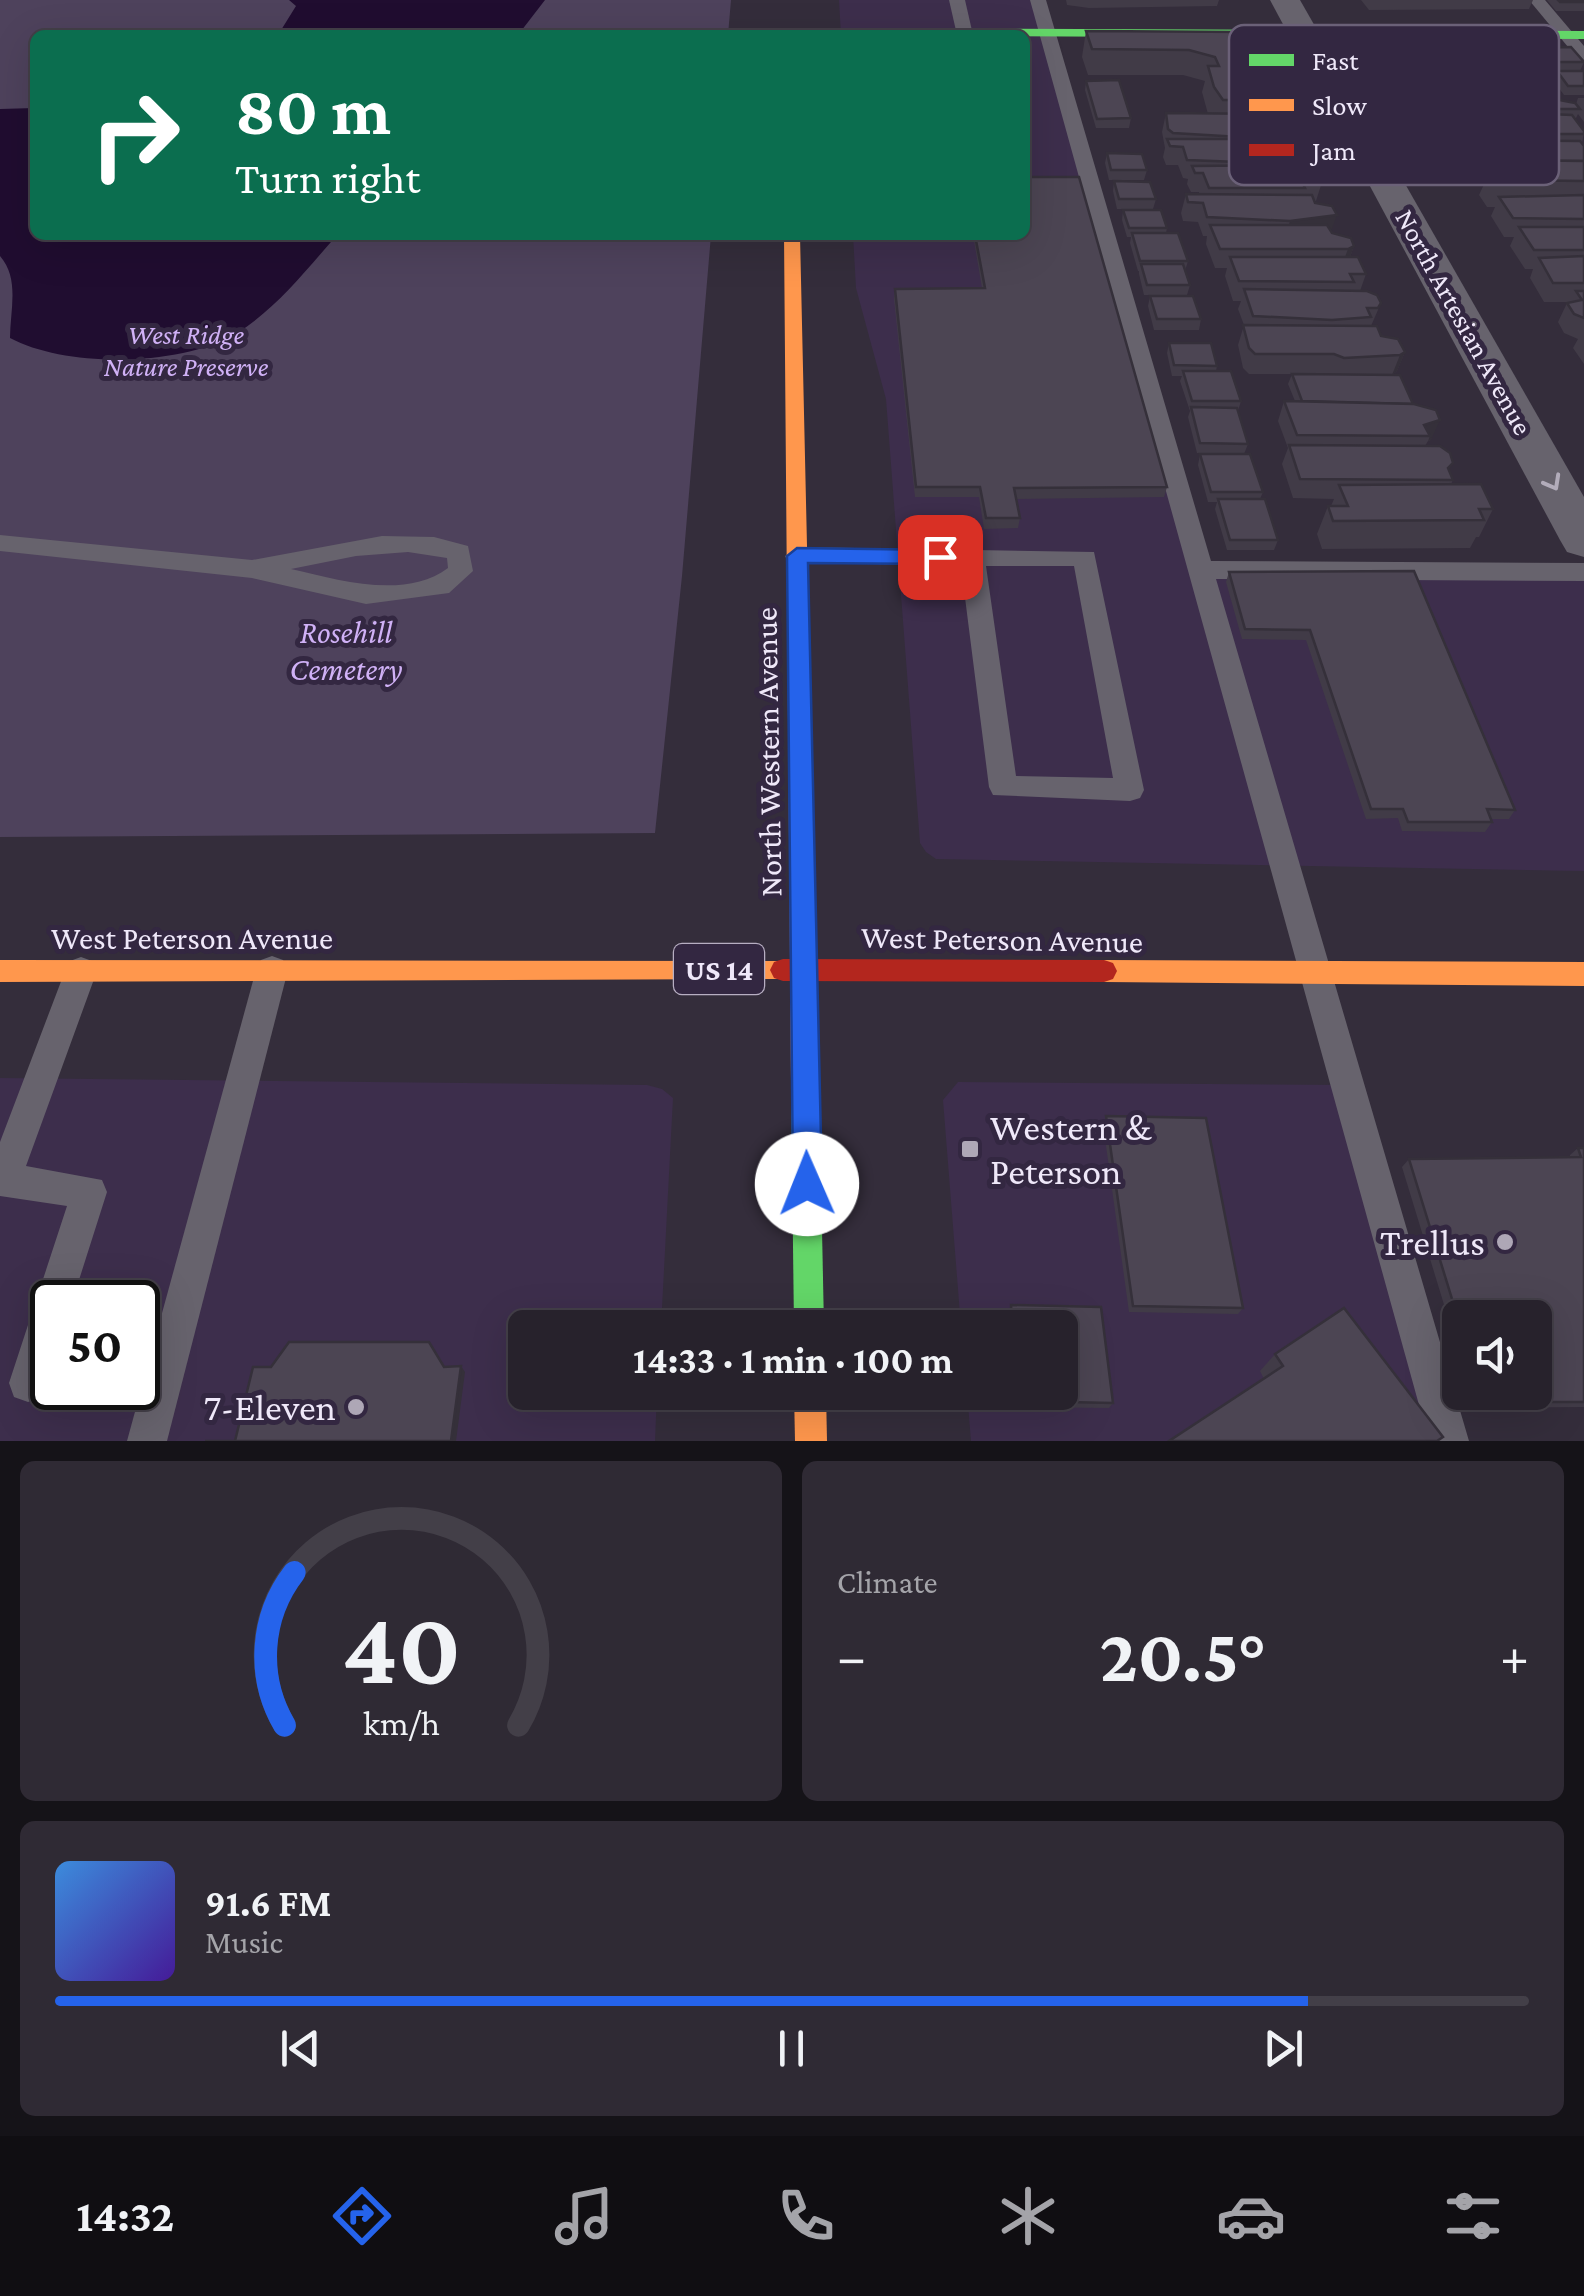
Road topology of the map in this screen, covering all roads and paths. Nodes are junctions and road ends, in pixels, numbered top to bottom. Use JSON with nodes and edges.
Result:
{"nodes":[{"id":1,"x":957,"y":0,"type":"edge"},
{"id":2,"x":1038,"y":0,"type":"edge"},
{"id":3,"x":1285,"y":0,"type":"edge"},
{"id":4,"x":1537,"y":0,"type":"edge"},
{"id":5,"x":1299,"y":25,"type":"edge"},
{"id":6,"x":789,"y":26,"type":"edge"},
{"id":7,"x":877,"y":30,"type":"edge"},
{"id":8,"x":964,"y":30,"type":"edge"},
{"id":9,"x":1030,"y":33,"type":"edge"},
{"id":10,"x":1048,"y":33,"type":"junction"},
{"id":11,"x":1229,"y":34,"type":"edge"},
{"id":12,"x":1575,"y":35,"type":"edge"},
{"id":13,"x":1584,"y":56,"type":"edge"},
{"id":14,"x":1387,"y":185,"type":"edge"},
{"id":15,"x":792,"y":240,"type":"edge"},
{"id":16,"x":1584,"y":540,"type":"edge"},
{"id":17,"x":0,"y":543,"type":"edge"},
{"id":18,"x":797,"y":556,"type":"junction"},
{"id":19,"x":972,"y":557,"type":"junction"},
{"id":20,"x":252,"y":569,"type":"junction"},
{"id":21,"x":1200,"y":570,"type":"junction"},
{"id":22,"x":1584,"y":572,"type":"edge"},
{"id":23,"x":272,"y":970,"type":"junction"},
{"id":24,"x":804,"y":970,"type":"junction"},
{"id":25,"x":0,"y":972,"type":"edge"},
{"id":26,"x":81,"y":972,"type":"junction"},
{"id":27,"x":1314,"y":972,"type":"junction"},
{"id":28,"x":1584,"y":974,"type":"edge"},
{"id":29,"x":2,"y":1180,"type":"edge"},
{"id":30,"x":61,"y":1280,"type":"edge"},
{"id":31,"x":809,"y":1310,"type":"edge"},
{"id":32,"x":30,"y":1378,"type":"edge"},
{"id":33,"x":28,"y":1384,"type":"dead end"},
{"id":34,"x":810,"y":1410,"type":"edge"},
{"id":35,"x":147,"y":1441,"type":"edge"},
{"id":36,"x":811,"y":1441,"type":"edge"},
{"id":37,"x":1449,"y":1441,"type":"edge"}],
"edges":[{"from":1,"to":8,"type":"lane"},
{"from":2,"to":10,"type":"lane"},
{"from":3,"to":5,"type":"street","name":"North Artesian Avenue"},
{"from":4,"to":12,"type":"lane"},
{"from":6,"to":7,"type":"main road"},
{"from":9,"to":10,"type":"main road"},
{"from":10,"to":11,"type":"main road"},
{"from":10,"to":21,"type":"lane"},
{"from":12,"to":13,"type":"lane"},
{"from":14,"to":16,"type":"street","name":"North Artesian Avenue","one_way":true},
{"from":15,"to":18,"type":"main road","name":"North Western Avenue"},
{"from":17,"to":20,"type":"lane"},
{"from":18,"to":19,"type":"lane"},
{"from":18,"to":24,"type":"main road","name":"North Western Avenue"},
{"from":19,"to":19,"type":"lane"},
{"from":20,"to":20,"type":"lane"},
{"from":21,"to":22,"type":"lane"},
{"from":21,"to":27,"type":"lane"},
{"from":23,"to":24,"type":"main road","name":"West Peterson Avenue","number":"US 14"},
{"from":23,"to":26,"type":"main road","name":"West Peterson Avenue","number":"US 14"},
{"from":23,"to":35,"type":"lane"},
{"from":24,"to":27,"type":"main road","name":"West Peterson Avenue","number":"US 14"},
{"from":24,"to":31,"type":"main road","name":"North Western Avenue"},
{"from":25,"to":26,"type":"main road","name":"West Peterson Avenue","number":"US 14"},
{"from":26,"to":29,"type":"lane"},
{"from":27,"to":28,"type":"main road","name":"West Peterson Avenue","number":"US 14"},
{"from":27,"to":37,"type":"lane"},
{"from":29,"to":30,"type":"lane"},
{"from":32,"to":33,"type":"lane"},
{"from":34,"to":36,"type":"main road"}]}
